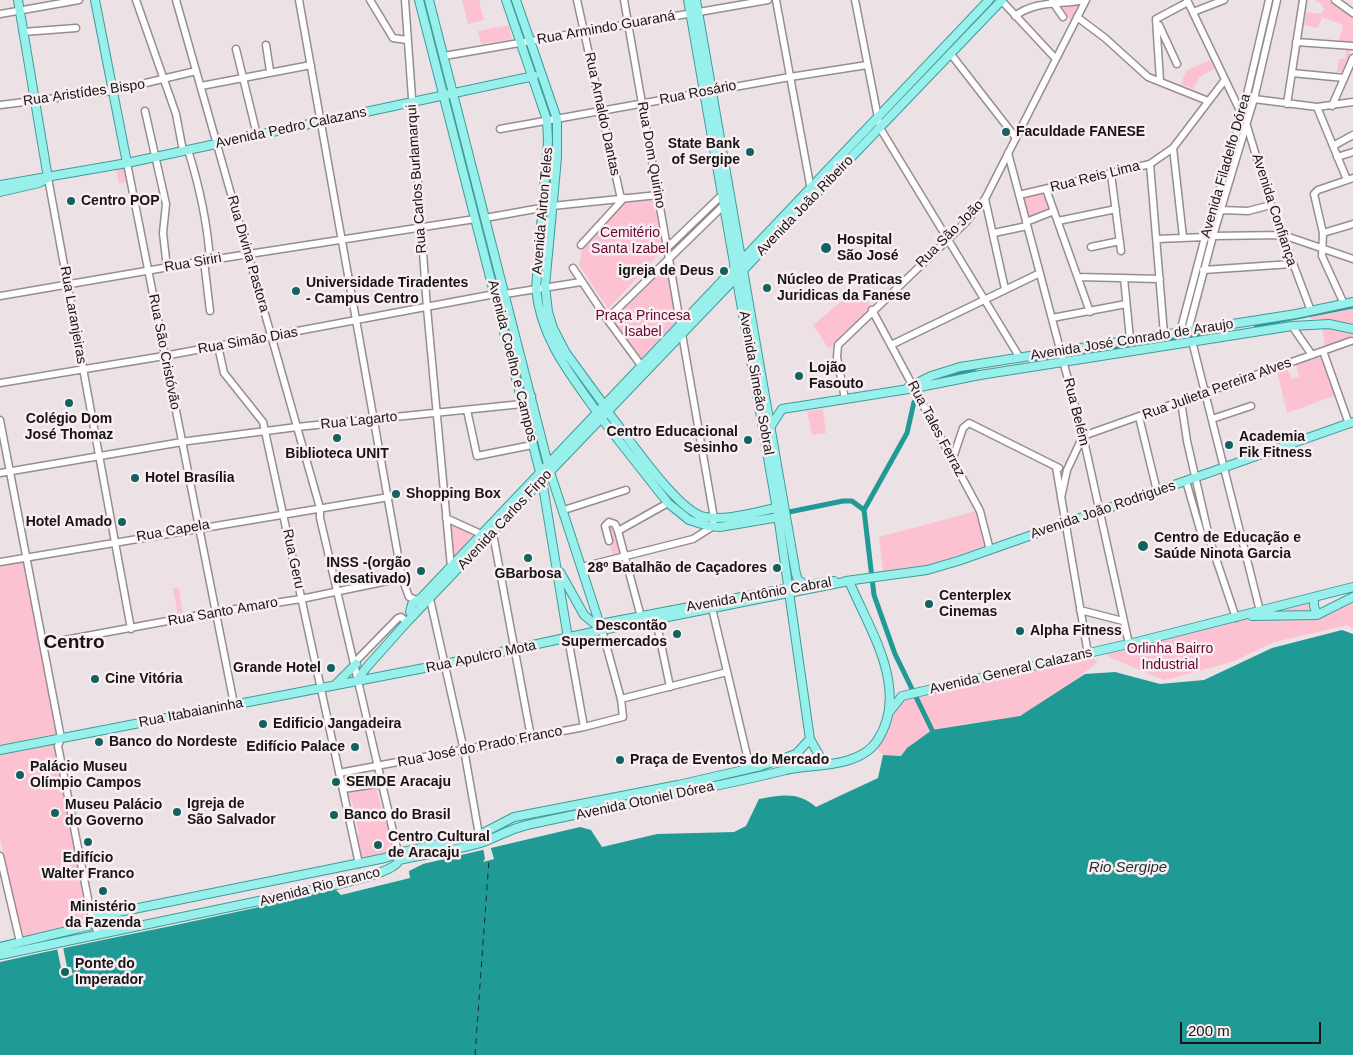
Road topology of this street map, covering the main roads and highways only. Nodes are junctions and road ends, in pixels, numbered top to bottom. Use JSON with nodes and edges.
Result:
{"nodes":[{"id":1,"x":18,"y":0,"type":"edge"},
{"id":2,"x":95,"y":0,"type":"edge"},
{"id":3,"x":419,"y":0,"type":"edge"},
{"id":4,"x":429,"y":0,"type":"edge"},
{"id":5,"x":506,"y":0,"type":"edge"},
{"id":6,"x":516,"y":0,"type":"edge"},
{"id":7,"x":688,"y":0,"type":"edge"},
{"id":8,"x":696,"y":0,"type":"edge"},
{"id":9,"x":989,"y":0,"type":"edge"},
{"id":10,"x":1001,"y":0,"type":"edge"},
{"id":11,"x":694,"y":12,"type":"junction"},
{"id":12,"x":526,"y":42,"type":"junction"},
{"id":13,"x":534,"y":76,"type":"junction"},
{"id":14,"x":454,"y":93,"type":"junction"},
{"id":15,"x":444,"y":96,"type":"junction"},
{"id":16,"x":552,"y":119,"type":"junction"},
{"id":17,"x":127,"y":163,"type":"junction"},
{"id":18,"x":48,"y":178,"type":"junction"},
{"id":19,"x":0,"y":185,"type":"edge"},
{"id":20,"x":726,"y":191,"type":"junction"},
{"id":21,"x":0,"y":192,"type":"edge"},
{"id":22,"x":742,"y":259,"type":"junction"},
{"id":23,"x":736,"y":266,"type":"junction"},
{"id":24,"x":741,"y":273,"type":"junction"},
{"id":25,"x":1353,"y":302,"type":"edge"},
{"id":26,"x":1253,"y":321,"type":"junction"},
{"id":27,"x":681,"y":329,"type":"junction"},
{"id":28,"x":1353,"y":330,"type":"edge"},
{"id":29,"x":1229,"y":335,"type":"junction"},
{"id":30,"x":1101,"y":345,"type":"junction"},
{"id":31,"x":1110,"y":353,"type":"junction"},
{"id":32,"x":755,"y":378,"type":"junction"},
{"id":33,"x":914,"y":387,"type":"junction"},
{"id":34,"x":767,"y":407,"type":"junction"},
{"id":35,"x":782,"y":410,"type":"junction"},
{"id":36,"x":602,"y":411,"type":"junction"},
{"id":37,"x":1351,"y":423,"type":"edge"},
{"id":38,"x":771,"y":426,"type":"junction"},
{"id":39,"x":548,"y":462,"type":"junction"},
{"id":40,"x":540,"y":471,"type":"junction"},
{"id":41,"x":550,"y":472,"type":"junction"},
{"id":42,"x":542,"y":480,"type":"junction"},
{"id":43,"x":781,"y":513,"type":"junction"},
{"id":44,"x":713,"y":522,"type":"junction"},
{"id":45,"x":556,"y":564,"type":"junction"},
{"id":46,"x":849,"y":581,"type":"junction"},
{"id":47,"x":806,"y":585,"type":"junction"},
{"id":48,"x":1353,"y":587,"type":"edge"},
{"id":49,"x":790,"y":591,"type":"junction"},
{"id":50,"x":1314,"y":597,"type":"junction"},
{"id":51,"x":1353,"y":597,"type":"edge"},
{"id":52,"x":712,"y":606,"type":"junction"},
{"id":53,"x":1261,"y":614,"type":"junction"},
{"id":54,"x":1317,"y":615,"type":"junction"},
{"id":55,"x":410,"y":619,"type":"junction"},
{"id":56,"x":601,"y":627,"type":"junction"},
{"id":57,"x":568,"y":638,"type":"junction"},
{"id":58,"x":356,"y":663,"type":"road end"},
{"id":59,"x":358,"y":679,"type":"junction"},
{"id":60,"x":336,"y":684,"type":"junction"},
{"id":61,"x":888,"y":714,"type":"junction"},
{"id":62,"x":810,"y":739,"type":"junction"},
{"id":63,"x":0,"y":750,"type":"edge"},
{"id":64,"x":824,"y":764,"type":"junction"},
{"id":65,"x":399,"y":856,"type":"junction"},
{"id":66,"x":0,"y":947,"type":"edge"},
{"id":67,"x":0,"y":955,"type":"edge"}],
"edges":[{"from":1,"to":18,"type":"main road","name":"Rua Laranjeiras"},
{"from":2,"to":17,"type":"main road","name":"Rua São Cristóvão"},
{"from":3,"to":15,"type":"main road","name":"Avenida Coelho e Campos"},
{"from":4,"to":14,"type":"main road","name":"Avenida Coelho e Campos"},
{"from":5,"to":12,"type":"main road","name":"Avenida Airton Teles"},
{"from":6,"to":12,"type":"main road","name":"Avenida Airton Teles"},
{"from":7,"to":11,"type":"main road","name":"Avenida Simeão Sobral"},
{"from":8,"to":11,"type":"main road","name":"Avenida Simeão Sobral"},
{"from":9,"to":22,"type":"main road","name":"Avenida João Ribeiro"},
{"from":10,"to":24,"type":"main road","name":"Avenida João Ribeiro"},
{"from":11,"to":20,"type":"main road","name":"Avenida Simeão Sobral"},
{"from":12,"to":13,"type":"main road","name":"Avenida Airton Teles"},
{"from":12,"to":16,"type":"main road","name":"Avenida Airton Teles"},
{"from":13,"to":14,"type":"main road","name":"Avenida Pedro Calazans"},
{"from":13,"to":16,"type":"main road","name":"Avenida Airton Teles"},
{"from":14,"to":15,"type":"main road","name":"Avenida Pedro Calazans"},
{"from":14,"to":39,"type":"main road","name":"Avenida Coelho e Campos"},
{"from":15,"to":17,"type":"main road","name":"Avenida Pedro Calazans"},
{"from":15,"to":40,"type":"main road","name":"Avenida Coelho e Campos"},
{"from":16,"to":36,"type":"main road","name":"Avenida Airton Teles"},
{"from":17,"to":18,"type":"main road","name":"Avenida Pedro Calazans"},
{"from":18,"to":19,"type":"main road","name":"Avenida Pedro Calazans"},
{"from":18,"to":21,"type":"main road","name":"Avenida Pedro Calazans"},
{"from":20,"to":22,"type":"main road","name":"Avenida Simeão Sobral"},
{"from":20,"to":23,"type":"main road","name":"Avenida Simeão Sobral"},
{"from":22,"to":23,"type":"main road","name":"Avenida João Ribeiro"},
{"from":22,"to":24,"type":"main road","name":"Avenida Simeão Sobral"},
{"from":23,"to":24,"type":"main road","name":"Avenida Simeão Sobral"},
{"from":23,"to":27,"type":"main road","name":"Avenida João Ribeiro"},
{"from":24,"to":27,"type":"main road","name":"Avenida João Ribeiro"},
{"from":24,"to":32,"type":"main road","name":"Avenida Simeão Sobral"},
{"from":24,"to":34,"type":"main road","name":"Avenida Simeão Sobral"},
{"from":25,"to":26,"type":"main road","name":"Avenida José Conrado de Araujo"},
{"from":26,"to":29,"type":"main road"},
{"from":26,"to":30,"type":"main road","name":"Avenida José Conrado de Araujo"},
{"from":27,"to":36,"type":"main road","name":"Avenida João Ribeiro"},
{"from":28,"to":29,"type":"main road","name":"Avenida José Conrado de Araujo"},
{"from":29,"to":31,"type":"main road","name":"Avenida José Conrado de Araujo"},
{"from":30,"to":31,"type":"main road"},
{"from":30,"to":33,"type":"main road","name":"Avenida José Conrado de Araujo"},
{"from":31,"to":33,"type":"main road","name":"Avenida José Conrado de Araujo"},
{"from":32,"to":34,"type":"main road"},
{"from":32,"to":43,"type":"main road","name":"Avenida Simeão Sobral"},
{"from":33,"to":35,"type":"main road"},
{"from":34,"to":35,"type":"main road","name":"Avenida Simeão Sobral"},
{"from":34,"to":38,"type":"main road","name":"Avenida Simeão Sobral"},
{"from":35,"to":38,"type":"main road"},
{"from":36,"to":39,"type":"main road","name":"Avenida Carlos Firpo"},
{"from":36,"to":41,"type":"main road","name":"Avenida Carlos Firpo"},
{"from":36,"to":44,"type":"main road","name":"Avenida Airton Teles"},
{"from":36,"to":44,"type":"main road","name":"Avenida Airton Teles"},
{"from":37,"to":46,"type":"main road","name":"Avenida João Rodrigues"},
{"from":38,"to":43,"type":"main road","name":"Avenida Simeão Sobral"},
{"from":39,"to":40,"type":"main road","name":"Avenida Carlos Firpo"},
{"from":39,"to":41,"type":"main road","name":"Avenida Coelho e Campos"},
{"from":40,"to":42,"type":"main road","name":"Avenida Coelho e Campos"},
{"from":40,"to":55,"type":"main road","name":"Avenida Carlos Firpo"},
{"from":41,"to":42,"type":"main road","name":"Avenida Carlos Firpo"},
{"from":41,"to":56,"type":"main road","name":"Avenida Coelho e Campos"},
{"from":42,"to":45,"type":"main road","name":"Avenida Coelho e Campos"},
{"from":42,"to":55,"type":"main road","name":"Avenida Carlos Firpo"},
{"from":43,"to":44,"type":"main road","name":"Avenida Airton Teles"},
{"from":43,"to":47,"type":"main road","name":"Avenida Simeão Sobral"},
{"from":43,"to":49,"type":"main road","name":"Avenida Simeão Sobral"},
{"from":45,"to":56,"type":"main road"},
{"from":45,"to":57,"type":"main road","name":"Avenida Coelho e Campos"},
{"from":46,"to":47,"type":"main road","name":"Avenida Antônio Cabral"},
{"from":46,"to":49,"type":"main road","name":"Avenida Antônio Cabral"},
{"from":46,"to":61,"type":"main road"},
{"from":47,"to":49,"type":"main road","name":"Avenida Antônio Cabral"},
{"from":48,"to":50,"type":"main road","name":"Avenida General Calazans"},
{"from":49,"to":52,"type":"main road","name":"Avenida Antônio Cabral"},
{"from":49,"to":62,"type":"main road","name":"Avenida Simeão Sobral"},
{"from":50,"to":53,"type":"main road","name":"Avenida General Calazans"},
{"from":50,"to":54,"type":"main road"},
{"from":51,"to":54,"type":"main road","name":"Avenida General Calazans"},
{"from":52,"to":56,"type":"main road","name":"Avenida Antônio Cabral"},
{"from":52,"to":56,"type":"main road","name":"Avenida Antônio Cabral"},
{"from":53,"to":54,"type":"main road","name":"Avenida General Calazans"},
{"from":53,"to":61,"type":"main road","name":"Avenida General Calazans"},
{"from":55,"to":59,"type":"main road","name":"Avenida Carlos Firpo"},
{"from":56,"to":57,"type":"main road","name":"Rua Apulcro Mota"},
{"from":57,"to":59,"type":"main road","name":"Rua Apulcro Mota"},
{"from":58,"to":60,"type":"main road"},
{"from":59,"to":60,"type":"main road","name":"Rua Apulcro Mota"},
{"from":60,"to":63,"type":"main road","name":"Rua Itabaianinha"},
{"from":61,"to":64,"type":"main road","name":"Avenida Otoniel Dórea"},
{"from":62,"to":64,"type":"main road","name":"Avenida Simeão Sobral"},
{"from":62,"to":65,"type":"main road","name":"Avenida Otoniel Dórea"},
{"from":64,"to":65,"type":"main road","name":"Avenida Otoniel Dórea"},
{"from":65,"to":66,"type":"main road","name":"Avenida Rio Branco"},
{"from":65,"to":67,"type":"main road","name":"Avenida Rio Branco"}]}
